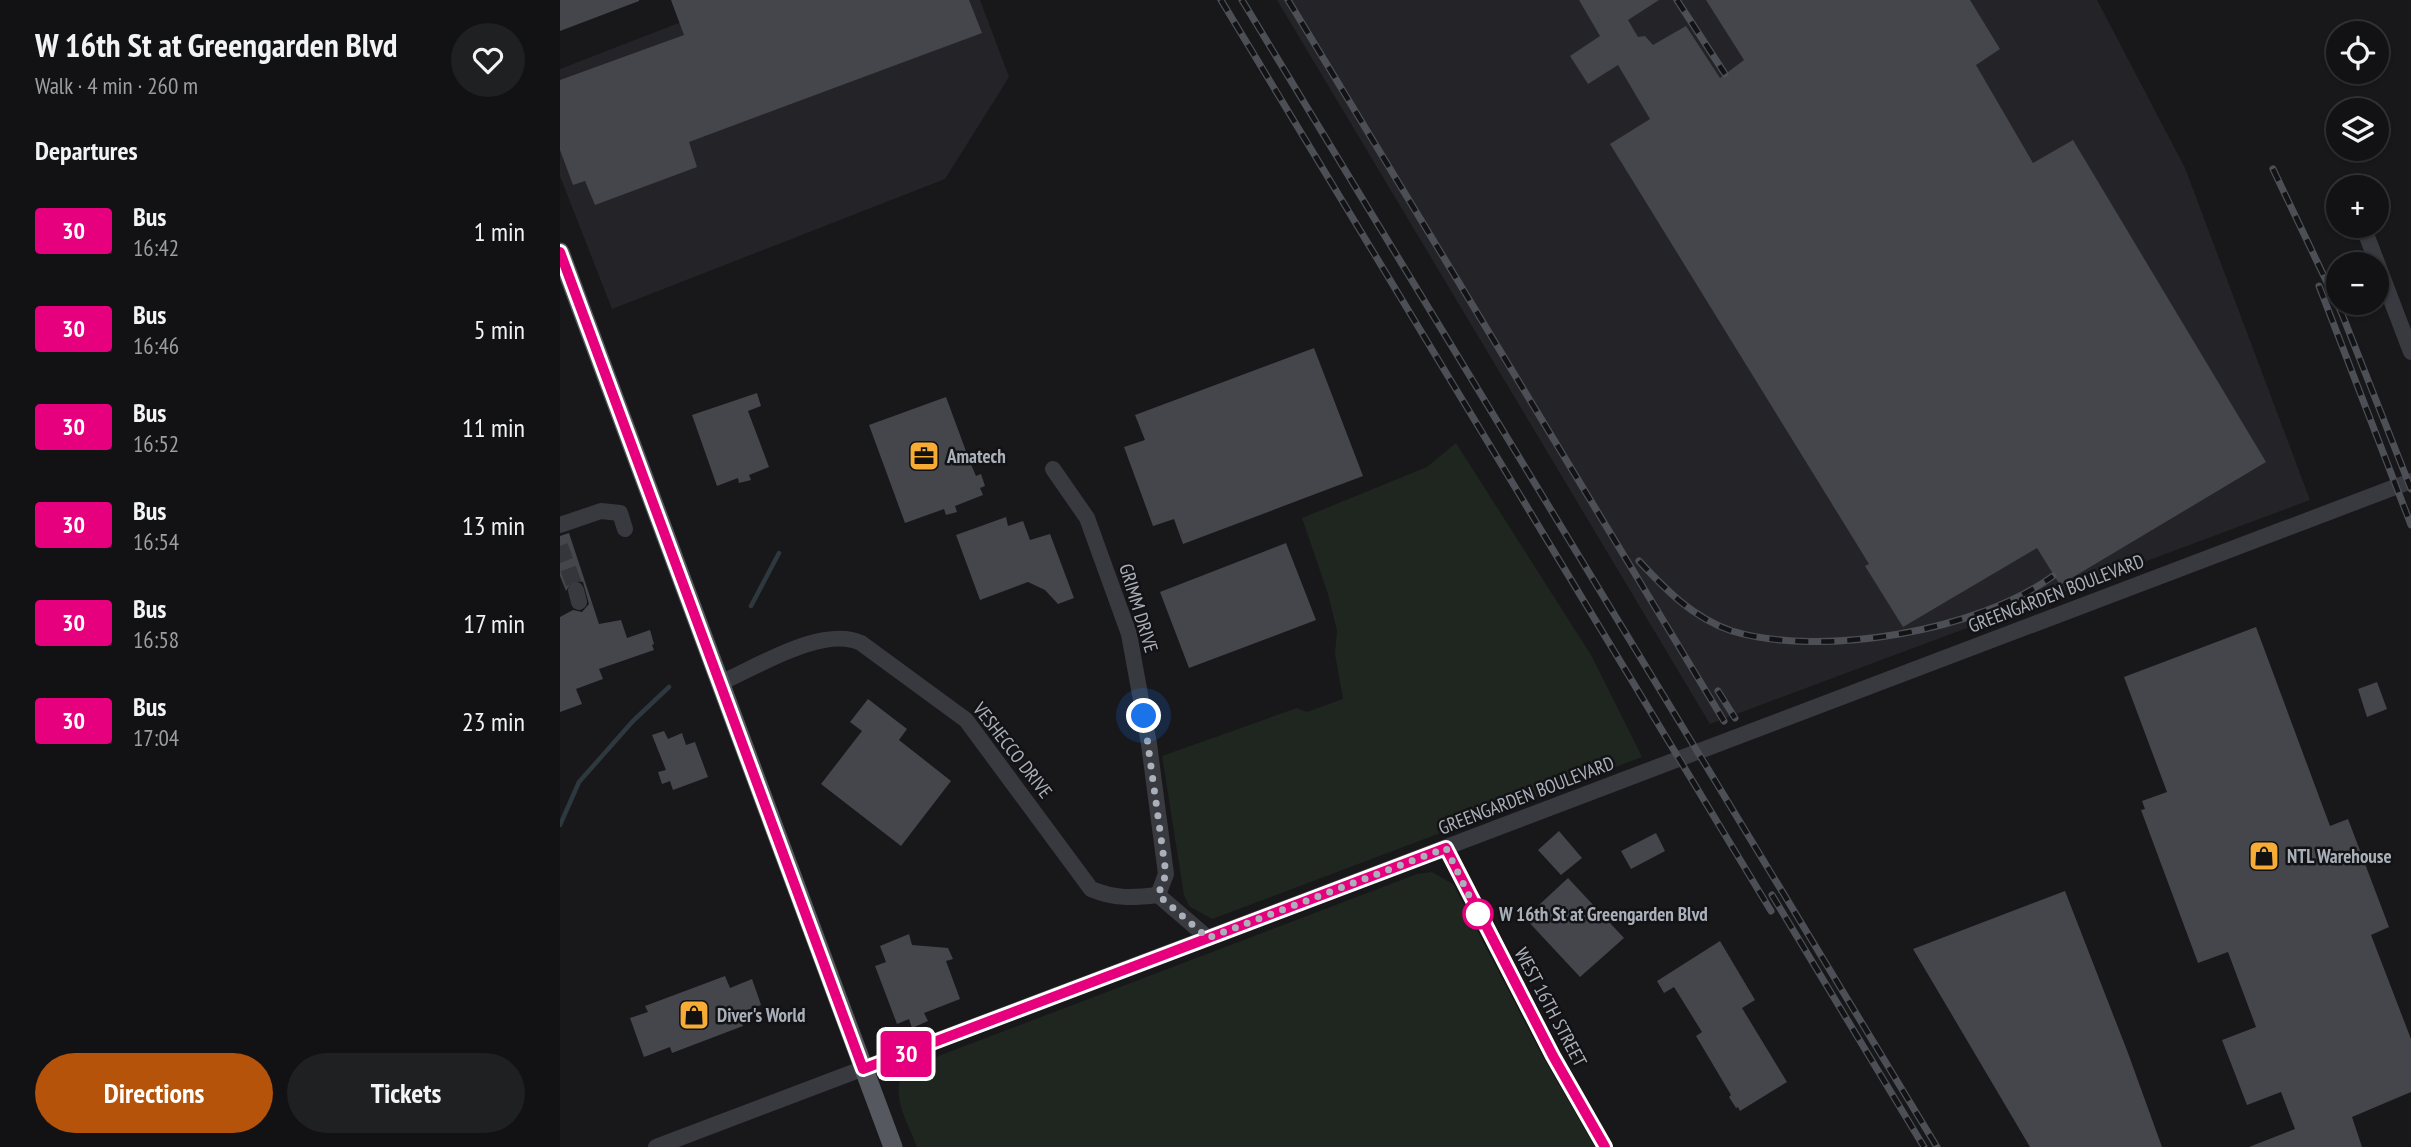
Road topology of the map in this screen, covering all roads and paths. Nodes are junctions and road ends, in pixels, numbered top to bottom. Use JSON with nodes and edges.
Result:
{"nodes":[{"id":1,"x":2368,"y":238,"type":"edge"},
{"id":2,"x":560,"y":252,"type":"edge"},
{"id":3,"x":2411,"y":352,"type":"edge"},
{"id":4,"x":1053,"y":469,"type":"dead end"},
{"id":5,"x":2411,"y":481,"type":"edge"},
{"id":6,"x":560,"y":525,"type":"edge"},
{"id":7,"x":625,"y":529,"type":"dead end"},
{"id":8,"x":720,"y":683,"type":"junction"},
{"id":9,"x":1446,"y":848,"type":"junction"},
{"id":10,"x":1158,"y":895,"type":"junction"},
{"id":11,"x":1208,"y":938,"type":"junction"},
{"id":12,"x":863,"y":1069,"type":"junction"},
{"id":13,"x":688,"y":1141,"type":"edge"},
{"id":14,"x":656,"y":1147,"type":"edge"},
{"id":15,"x":893,"y":1147,"type":"edge"},
{"id":16,"x":1605,"y":1147,"type":"edge"}],
"edges":[{"from":1,"to":3,"type":"street"},
{"from":2,"to":8,"type":"main road"},
{"from":4,"to":10,"type":"street","name":"GRIMM DRIVE"},
{"from":5,"to":9,"type":"street","name":"GREENGARDEN BOULEVARD"},
{"from":6,"to":7,"type":"street"},
{"from":8,"to":10,"type":"street","name":"VESHECCO DRIVE"},
{"from":8,"to":12,"type":"main road"},
{"from":9,"to":11,"type":"street","name":"GREENGARDEN BOULEVARD"},
{"from":9,"to":16,"type":"street","name":"WEST 16TH STREET"},
{"from":10,"to":11,"type":"street"},
{"from":11,"to":12,"type":"street","name":"GREENGARDEN BOULEVARD"},
{"from":12,"to":13,"type":"street","name":"GREENGARDEN BOULEVARD"},
{"from":12,"to":15,"type":"main road"},
{"from":13,"to":14,"type":"street","name":"GREENGARDEN BOULEVARD"}]}
